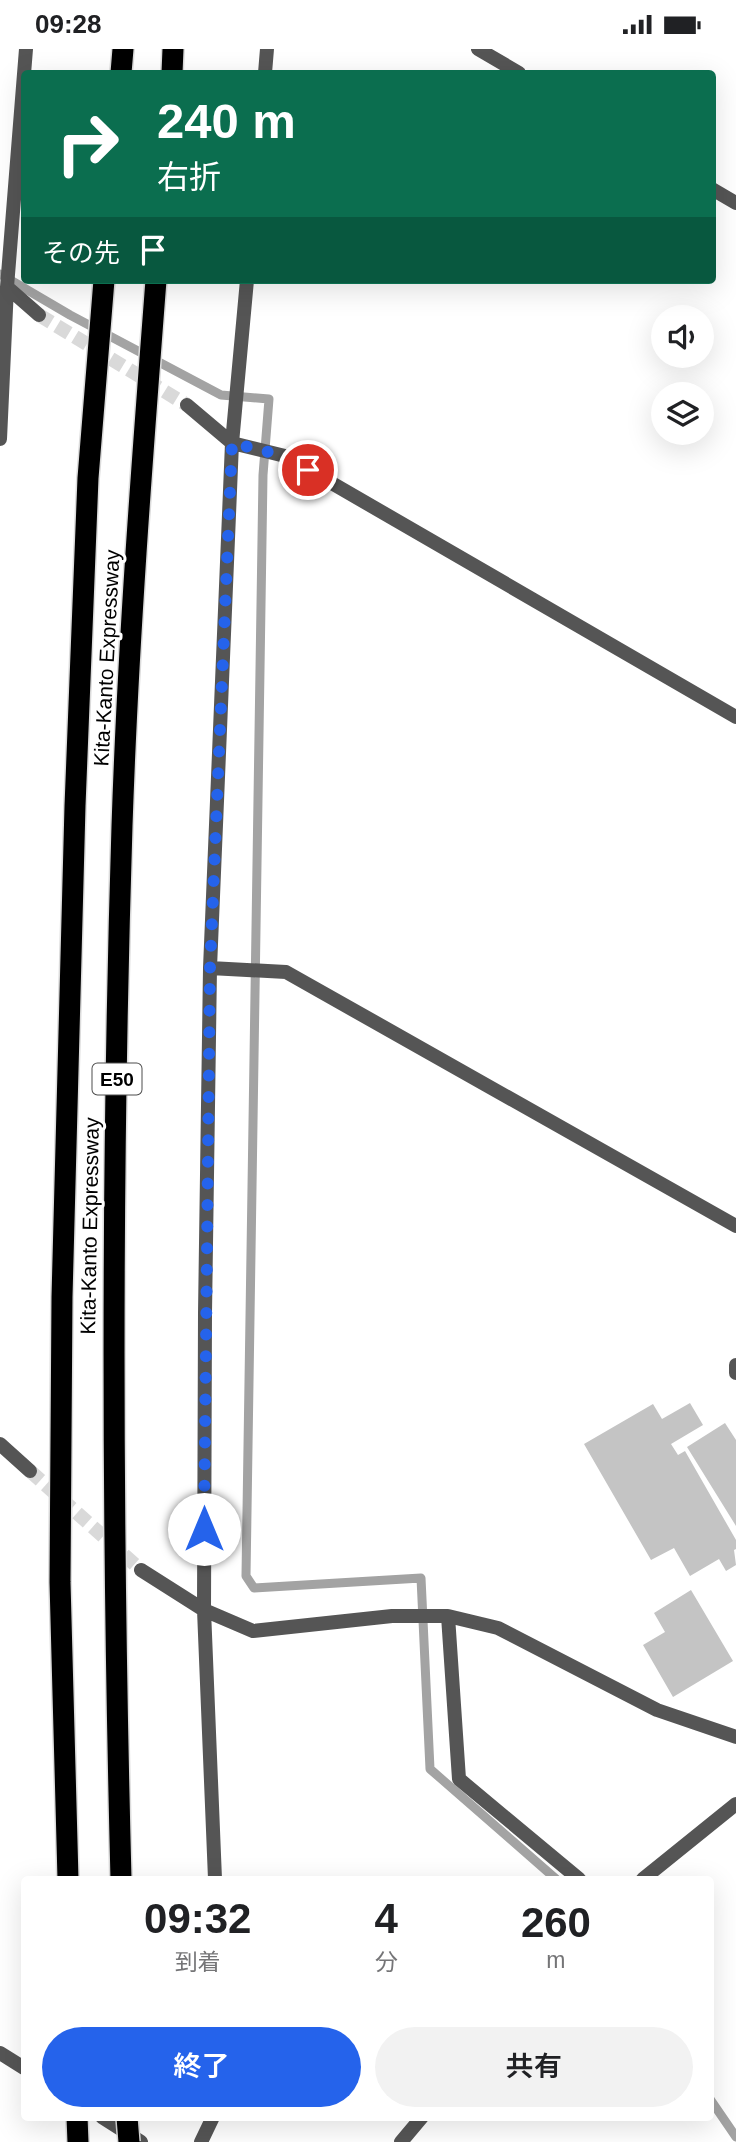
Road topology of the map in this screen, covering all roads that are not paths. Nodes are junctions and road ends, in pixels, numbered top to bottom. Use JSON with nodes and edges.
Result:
{"nodes":[{"id":1,"x":26,"y":49,"type":"edge"},
{"id":2,"x":123,"y":49,"type":"edge"},
{"id":3,"x":173,"y":49,"type":"edge"},
{"id":4,"x":267,"y":49,"type":"edge"},
{"id":5,"x":478,"y":49,"type":"edge"},
{"id":6,"x":24,"y":70,"type":"edge"},
{"id":7,"x":121,"y":70,"type":"edge"},
{"id":8,"x":172,"y":70,"type":"edge"},
{"id":9,"x":265,"y":70,"type":"edge"},
{"id":10,"x":514,"y":70,"type":"edge"},
{"id":11,"x":21,"y":112,"type":"edge"},
{"id":12,"x":716,"y":191,"type":"edge"},
{"id":13,"x":736,"y":203,"type":"edge"},
{"id":14,"x":104,"y":284,"type":"edge"},
{"id":15,"x":156,"y":284,"type":"edge"},
{"id":16,"x":247,"y":284,"type":"edge"},
{"id":17,"x":7,"y":287,"type":"junction"},
{"id":18,"x":39,"y":316,"type":"tunnel mouth"},
{"id":19,"x":187,"y":405,"type":"tunnel mouth"},
{"id":20,"x":0,"y":439,"type":"edge"},
{"id":21,"x":232,"y":443,"type":"junction"},
{"id":22,"x":736,"y":717,"type":"edge"},
{"id":23,"x":210,"y":968,"type":"junction"},
{"id":24,"x":736,"y":1226,"type":"edge"},
{"id":25,"x":736,"y":1365,"type":"edge"},
{"id":26,"x":736,"y":1373,"type":"edge"},
{"id":27,"x":0,"y":1444,"type":"edge"},
{"id":28,"x":30,"y":1471,"type":"tunnel mouth"},
{"id":29,"x":141,"y":1570,"type":"tunnel mouth"},
{"id":30,"x":204,"y":1610,"type":"junction"},
{"id":31,"x":448,"y":1616,"type":"junction"},
{"id":32,"x":736,"y":1737,"type":"edge"},
{"id":33,"x":736,"y":1804,"type":"edge"},
{"id":34,"x":68,"y":1876,"type":"edge"},
{"id":35,"x":121,"y":1876,"type":"edge"},
{"id":36,"x":215,"y":1876,"type":"edge"},
{"id":37,"x":575,"y":1876,"type":"edge"},
{"id":38,"x":647,"y":1876,"type":"edge"},
{"id":39,"x":0,"y":2053,"type":"edge"},
{"id":40,"x":21,"y":2066,"type":"edge"},
{"id":41,"x":77,"y":2121,"type":"edge"},
{"id":42,"x":108,"y":2121,"type":"edge"},
{"id":43,"x":127,"y":2121,"type":"edge"},
{"id":44,"x":211,"y":2121,"type":"edge"},
{"id":45,"x":419,"y":2121,"type":"edge"},
{"id":46,"x":78,"y":2142,"type":"edge"},
{"id":47,"x":129,"y":2142,"type":"edge"},
{"id":48,"x":141,"y":2142,"type":"edge"},
{"id":49,"x":201,"y":2142,"type":"edge"},
{"id":50,"x":401,"y":2142,"type":"edge"}],
"edges":[{"from":1,"to":6,"type":"street"},
{"from":2,"to":7,"type":"highway"},
{"from":3,"to":8,"type":"highway"},
{"from":4,"to":9,"type":"street"},
{"from":5,"to":10,"type":"street"},
{"from":11,"to":17,"type":"street"},
{"from":12,"to":13,"type":"street"},
{"from":14,"to":34,"type":"highway","name":"Kita-Kanto Expressway","number":"E50"},
{"from":15,"to":35,"type":"highway","name":"Kita-Kanto Expressway","number":"E50"},
{"from":16,"to":21,"type":"street"},
{"from":17,"to":18,"type":"street"},
{"from":17,"to":20,"type":"street"},
{"from":19,"to":21,"type":"street"},
{"from":21,"to":22,"type":"street"},
{"from":21,"to":23,"type":"street"},
{"from":23,"to":24,"type":"street"},
{"from":23,"to":30,"type":"street"},
{"from":25,"to":26,"type":"street"},
{"from":27,"to":28,"type":"street"},
{"from":29,"to":30,"type":"street"},
{"from":30,"to":31,"type":"street"},
{"from":30,"to":36,"type":"street"},
{"from":31,"to":32,"type":"street"},
{"from":31,"to":37,"type":"street"},
{"from":33,"to":38,"type":"street"},
{"from":39,"to":40,"type":"street"},
{"from":41,"to":46,"type":"highway"},
{"from":42,"to":48,"type":"street"},
{"from":43,"to":47,"type":"highway","bridge":true},
{"from":44,"to":49,"type":"street"},
{"from":45,"to":50,"type":"street"}]}
